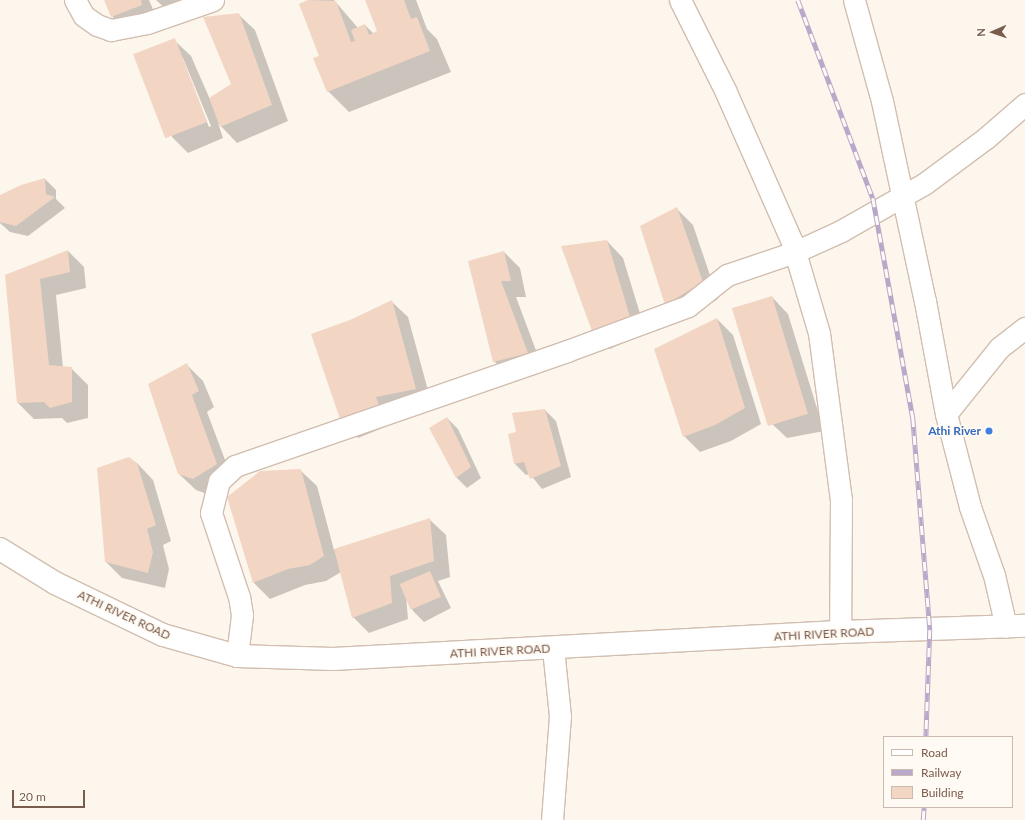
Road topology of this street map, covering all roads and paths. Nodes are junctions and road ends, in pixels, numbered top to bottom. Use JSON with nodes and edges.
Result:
{"nodes":[{"id":1,"x":75,"y":0,"type":"edge"},
{"id":2,"x":213,"y":0,"type":"edge"},
{"id":3,"x":680,"y":0,"type":"edge"},
{"id":4,"x":854,"y":0,"type":"edge"},
{"id":5,"x":1025,"y":104,"type":"edge"},
{"id":6,"x":902,"y":197,"type":"junction"},
{"id":7,"x":795,"y":252,"type":"junction"},
{"id":8,"x":1025,"y":328,"type":"edge"},
{"id":9,"x":946,"y":414,"type":"junction"},
{"id":10,"x":0,"y":549,"type":"edge"},
{"id":11,"x":1015,"y":626,"type":"edge"},
{"id":12,"x":840,"y":632,"type":"junction"},
{"id":13,"x":553,"y":648,"type":"junction"},
{"id":14,"x":237,"y":656,"type":"junction"},
{"id":15,"x":552,"y":820,"type":"edge"}],
"edges":[{"from":1,"to":2,"type":"street"},
{"from":3,"to":7,"type":"street"},
{"from":4,"to":6,"type":"street"},
{"from":5,"to":6,"type":"street"},
{"from":6,"to":7,"type":"street"},
{"from":6,"to":9,"type":"street"},
{"from":7,"to":12,"type":"street"},
{"from":7,"to":14,"type":"street"},
{"from":8,"to":9,"type":"street"},
{"from":9,"to":11,"type":"street"},
{"from":10,"to":14,"type":"main road","name":"ATHI RIVER ROAD"},
{"from":11,"to":12,"type":"main road","name":"ATHI RIVER ROAD"},
{"from":12,"to":13,"type":"main road","name":"ATHI RIVER ROAD"},
{"from":13,"to":14,"type":"main road","name":"ATHI RIVER ROAD"},
{"from":13,"to":15,"type":"street"}]}
